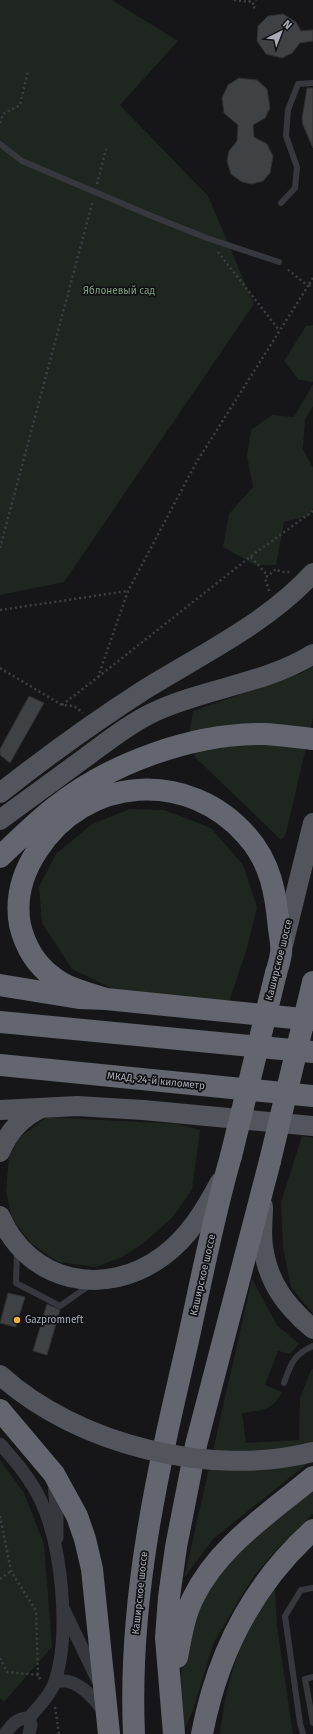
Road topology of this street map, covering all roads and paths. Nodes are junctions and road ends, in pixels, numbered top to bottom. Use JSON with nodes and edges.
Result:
{"nodes":[{"id":1,"x":234,"y":0,"type":"edge"},
{"id":2,"x":251,"y":0,"type":"edge"},
{"id":3,"x":256,"y":0,"type":"edge"},
{"id":4,"x":255,"y":8,"type":"dead end"},
{"id":5,"x":28,"y":71,"type":"dead end"},
{"id":6,"x":313,"y":83,"type":"edge"},
{"id":7,"x":0,"y":123,"type":"edge"},
{"id":8,"x":0,"y":144,"type":"edge"},
{"id":9,"x":106,"y":149,"type":"dead end"},
{"id":10,"x":95,"y":192,"type":"junction"},
{"id":11,"x":281,"y":203,"type":"dead end"},
{"id":12,"x":207,"y":238,"type":"junction"},
{"id":13,"x":279,"y":262,"type":"joint"},
{"id":14,"x":313,"y":278,"type":"edge"},
{"id":15,"x":313,"y":284,"type":"edge"},
{"id":16,"x":308,"y":286,"type":"junction"},
{"id":17,"x":279,"y":330,"type":"junction"},
{"id":18,"x":313,"y":511,"type":"edge"},
{"id":19,"x":0,"y":548,"type":"edge"},
{"id":20,"x":250,"y":557,"type":"junction"},
{"id":21,"x":304,"y":572,"type":"edge"},
{"id":22,"x":268,"y":576,"type":"junction"},
{"id":23,"x":265,"y":578,"type":"dead end"},
{"id":24,"x":128,"y":591,"type":"junction"},
{"id":25,"x":0,"y":610,"type":"edge"},
{"id":26,"x":313,"y":654,"type":"edge"},
{"id":27,"x":0,"y":668,"type":"edge"},
{"id":28,"x":98,"y":677,"type":"junction"},
{"id":29,"x":62,"y":705,"type":"junction"},
{"id":30,"x":81,"y":712,"type":"dead end"},
{"id":31,"x":313,"y":739,"type":"edge"},
{"id":32,"x":0,"y":793,"type":"edge"},
{"id":33,"x":0,"y":820,"type":"edge"},
{"id":34,"x":313,"y":823,"type":"edge"},
{"id":35,"x":0,"y":857,"type":"edge"},
{"id":36,"x":281,"y":952,"type":"junction"},
{"id":37,"x":313,"y":982,"type":"edge"},
{"id":38,"x":0,"y":985,"type":"edge"},
{"id":39,"x":106,"y":999,"type":"junction"},
{"id":40,"x":313,"y":1020,"type":"edge"},
{"id":41,"x":0,"y":1022,"type":"edge"},
{"id":42,"x":313,"y":1052,"type":"edge"},
{"id":43,"x":0,"y":1065,"type":"edge"},
{"id":44,"x":313,"y":1096,"type":"edge"},
{"id":45,"x":43,"y":1107,"type":"junction"},
{"id":46,"x":0,"y":1110,"type":"edge"},
{"id":47,"x":313,"y":1126,"type":"edge"},
{"id":48,"x":0,"y":1152,"type":"edge"},
{"id":49,"x":229,"y":1162,"type":"junction"},
{"id":50,"x":264,"y":1182,"type":"junction"},
{"id":51,"x":0,"y":1216,"type":"edge"},
{"id":52,"x":0,"y":1227,"type":"edge"},
{"id":53,"x":17,"y":1245,"type":"junction"},
{"id":54,"x":96,"y":1281,"type":"junction"},
{"id":55,"x":313,"y":1329,"type":"edge"},
{"id":56,"x":313,"y":1346,"type":"edge"},
{"id":57,"x":0,"y":1375,"type":"edge"},
{"id":58,"x":284,"y":1383,"type":"dead end"},
{"id":59,"x":0,"y":1410,"type":"edge"},
{"id":60,"x":0,"y":1444,"type":"edge"},
{"id":61,"x":313,"y":1452,"type":"edge"},
{"id":62,"x":54,"y":1474,"type":"junction"},
{"id":63,"x":313,"y":1477,"type":"edge"},
{"id":64,"x":0,"y":1516,"type":"edge"},
{"id":65,"x":313,"y":1530,"type":"edge"},
{"id":66,"x":56,"y":1552,"type":"junction"},
{"id":67,"x":11,"y":1571,"type":"junction"},
{"id":68,"x":0,"y":1579,"type":"edge"},
{"id":69,"x":313,"y":1588,"type":"edge"},
{"id":70,"x":62,"y":1607,"type":"junction"},
{"id":71,"x":0,"y":1658,"type":"edge"},
{"id":72,"x":38,"y":1675,"type":"junction"},
{"id":73,"x":313,"y":1677,"type":"edge"},
{"id":74,"x":51,"y":1688,"type":"junction"},
{"id":75,"x":170,"y":1701,"type":"junction"},
{"id":76,"x":108,"y":1717,"type":"edge"},
{"id":77,"x":29,"y":1718,"type":"junction"},
{"id":78,"x":313,"y":1723,"type":"edge"},
{"id":79,"x":4,"y":1730,"type":"edge"},
{"id":80,"x":29,"y":1734,"type":"edge"},
{"id":81,"x":59,"y":1734,"type":"edge"},
{"id":82,"x":134,"y":1734,"type":"edge"},
{"id":83,"x":174,"y":1734,"type":"edge"},
{"id":84,"x":202,"y":1734,"type":"edge"},
{"id":85,"x":303,"y":1734,"type":"edge"}],
"edges":[{"from":1,"to":2,"type":"path"},
{"from":3,"to":4,"type":"path"},
{"from":5,"to":7,"type":"path"},
{"from":6,"to":11,"type":"lane"},
{"from":8,"to":10,"type":"lane"},
{"from":9,"to":10,"type":"path"},
{"from":10,"to":12,"type":"lane"},
{"from":10,"to":19,"type":"path"},
{"from":12,"to":13,"type":"lane"},
{"from":12,"to":17,"type":"path"},
{"from":13,"to":16,"type":"path"},
{"from":14,"to":16,"type":"path"},
{"from":15,"to":16,"type":"path"},
{"from":16,"to":17,"type":"path"},
{"from":17,"to":24,"type":"path"},
{"from":18,"to":20,"type":"path"},
{"from":20,"to":22,"type":"path"},
{"from":20,"to":28,"type":"path"},
{"from":21,"to":22,"type":"path"},
{"from":21,"to":32,"type":"main road"},
{"from":22,"to":23,"type":"path"},
{"from":24,"to":25,"type":"path"},
{"from":24,"to":28,"type":"path"},
{"from":26,"to":33,"type":"main road"},
{"from":27,"to":29,"type":"path"},
{"from":28,"to":29,"type":"path"},
{"from":29,"to":30,"type":"path"},
{"from":31,"to":35,"type":"highway"},
{"from":34,"to":36,"type":"main road","name":"Каширское шоссе"},
{"from":36,"to":39,"type":"highway"},
{"from":36,"to":49,"type":"highway","name":"Каширское шоссе","bridge":true},
{"from":37,"to":50,"type":"highway","bridge":true},
{"from":38,"to":39,"type":"highway"},
{"from":39,"to":40,"type":"highway"},
{"from":41,"to":42,"type":"highway"},
{"from":43,"to":44,"type":"highway","name":"МКАД, 24-й километр"},
{"from":45,"to":46,"type":"main road"},
{"from":45,"to":47,"type":"main road"},
{"from":45,"to":48,"type":"main road"},
{"from":49,"to":54,"type":"main road"},
{"from":49,"to":82,"type":"highway","name":"Каширское шоссе"},
{"from":50,"to":55,"type":"main road"},
{"from":50,"to":75,"type":"highway"},
{"from":51,"to":53,"type":"main road"},
{"from":52,"to":53,"type":"street"},
{"from":53,"to":54,"type":"main road"},
{"from":53,"to":54,"type":"lane"},
{"from":56,"to":58,"type":"lane"},
{"from":57,"to":61,"type":"main road","bridge":true},
{"from":59,"to":62,"type":"highway"},
{"from":60,"to":66,"type":"street"},
{"from":62,"to":66,"type":"street"},
{"from":62,"to":76,"type":"highway"},
{"from":63,"to":75,"type":"highway"},
{"from":64,"to":67,"type":"path"},
{"from":65,"to":84,"type":"highway"},
{"from":66,"to":70,"type":"street"},
{"from":67,"to":68,"type":"path"},
{"from":67,"to":72,"type":"path"},
{"from":69,"to":85,"type":"lane"},
{"from":70,"to":74,"type":"street"},
{"from":70,"to":76,"type":"street"},
{"from":71,"to":72,"type":"path"},
{"from":72,"to":74,"type":"path"},
{"from":73,"to":78,"type":"lane"},
{"from":74,"to":76,"type":"street"},
{"from":74,"to":77,"type":"street"},
{"from":74,"to":81,"type":"path"},
{"from":75,"to":83,"type":"highway"},
{"from":77,"to":79,"type":"street"},
{"from":77,"to":80,"type":"street"}]}
